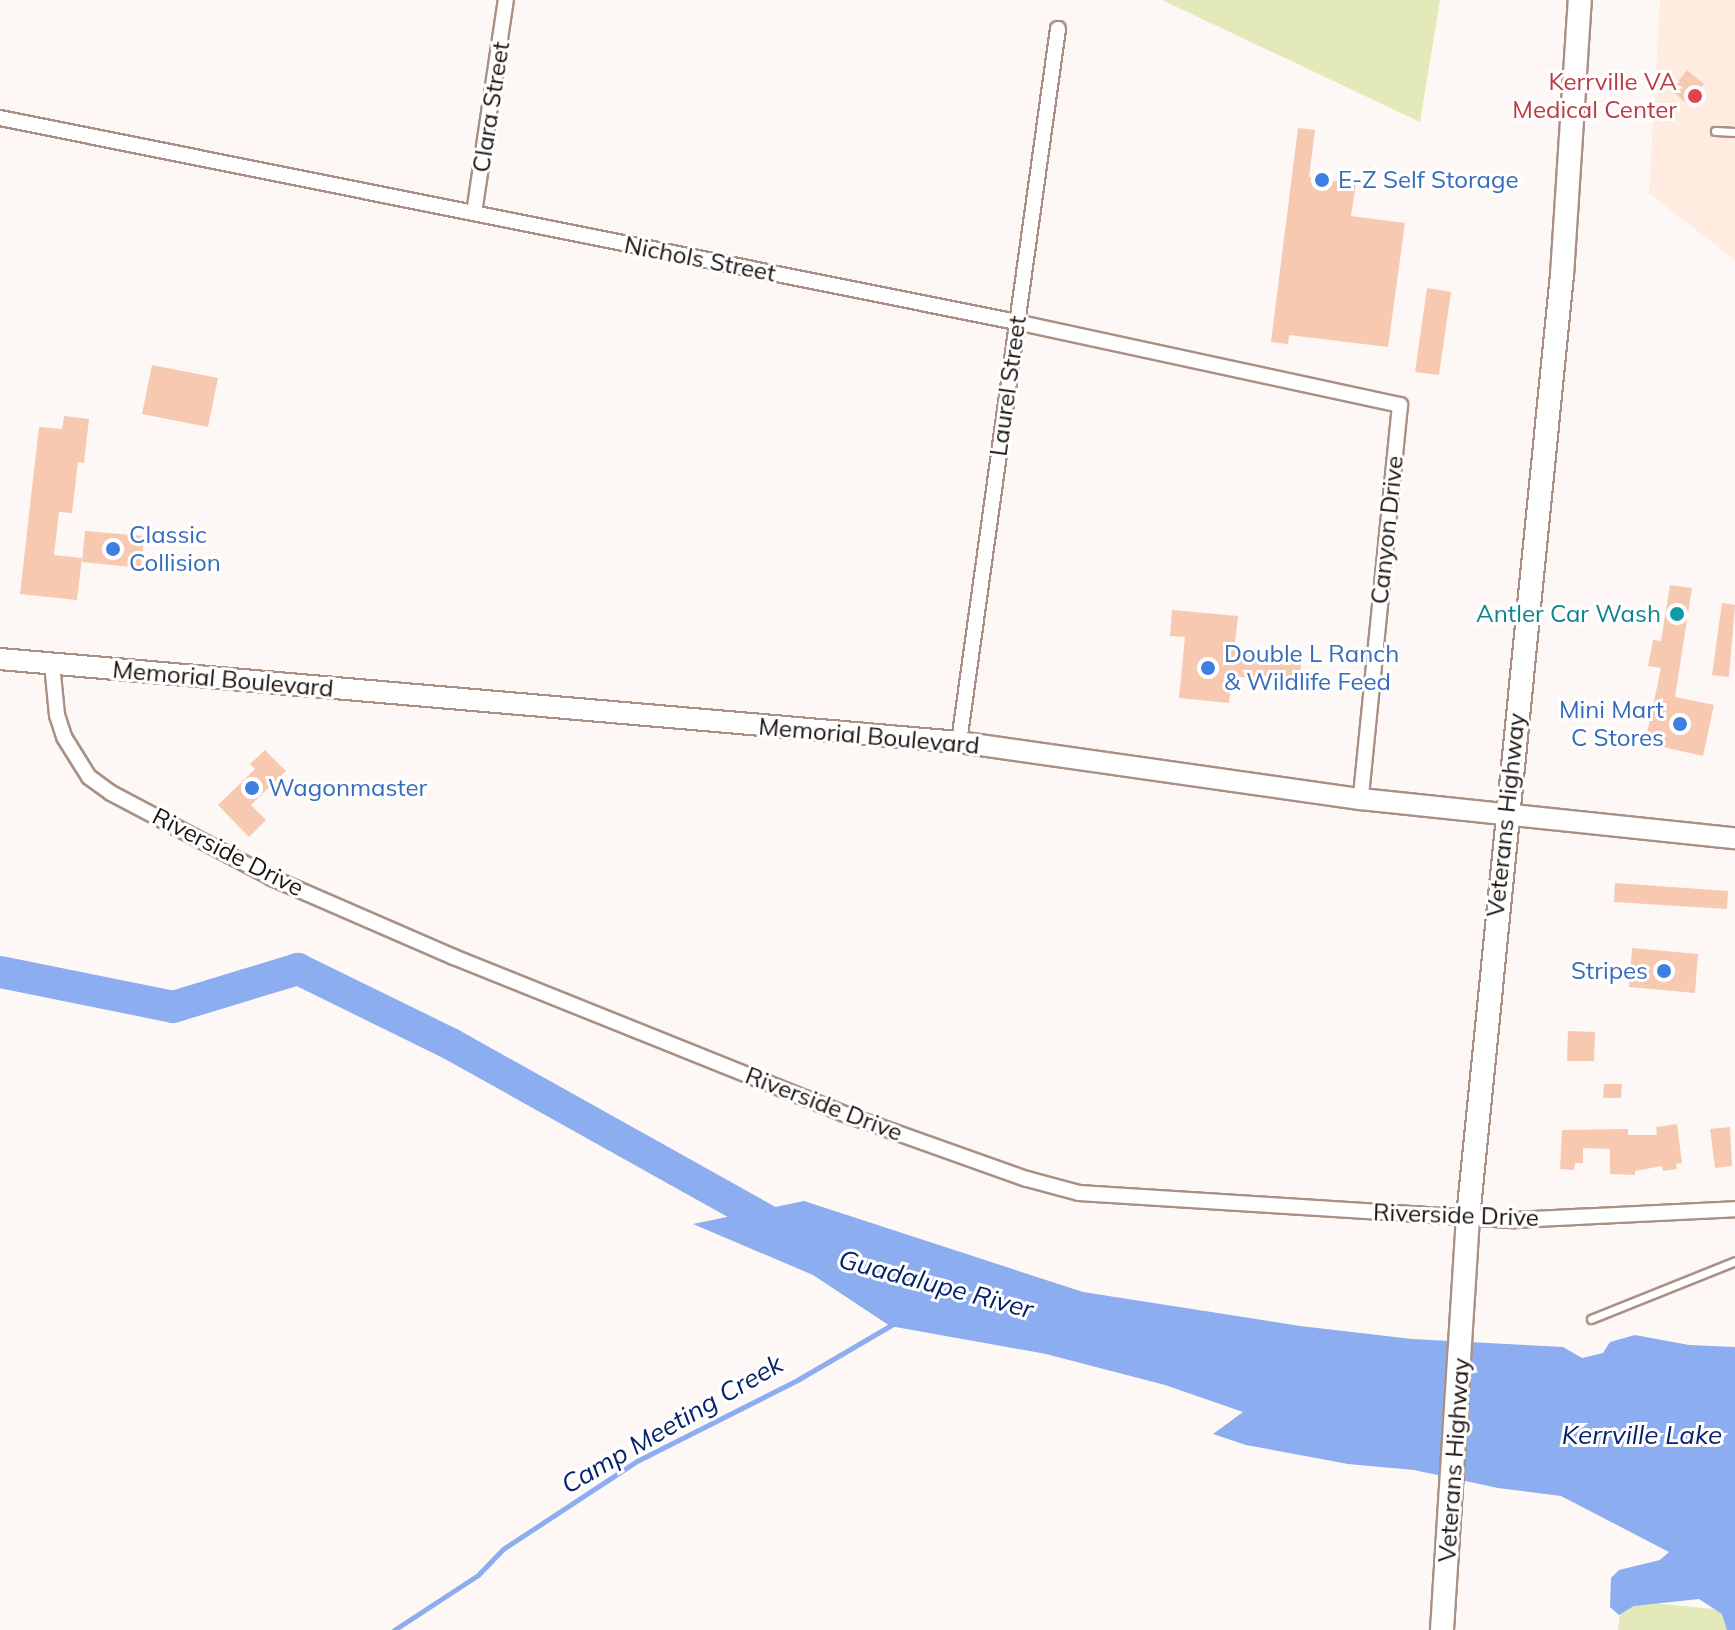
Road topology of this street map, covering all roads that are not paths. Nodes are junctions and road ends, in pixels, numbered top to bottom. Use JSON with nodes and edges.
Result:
{"nodes":[{"id":1,"x":506,"y":0,"type":"edge"},
{"id":2,"x":1580,"y":0,"type":"edge"},
{"id":3,"x":1058,"y":29,"type":"dead end"},
{"id":4,"x":0,"y":118,"type":"edge"},
{"id":5,"x":1715,"y":131,"type":"dead end"},
{"id":6,"x":1735,"y":132,"type":"edge"},
{"id":7,"x":474,"y":213,"type":"junction"},
{"id":8,"x":1016,"y":322,"type":"junction"},
{"id":9,"x":1400,"y":405,"type":"joint"},
{"id":10,"x":0,"y":659,"type":"edge"},
{"id":11,"x":52,"y":664,"type":"junction"},
{"id":12,"x":959,"y":742,"type":"junction"},
{"id":13,"x":1361,"y":799,"type":"junction"},
{"id":14,"x":1506,"y":813,"type":"junction"},
{"id":15,"x":1735,"y":838,"type":"edge"},
{"id":16,"x":1735,"y":1209,"type":"edge"},
{"id":17,"x":1468,"y":1218,"type":"junction"},
{"id":18,"x":1735,"y":1261,"type":"edge"},
{"id":19,"x":1591,"y":1319,"type":"dead end"},
{"id":20,"x":1442,"y":1630,"type":"edge"}],
"edges":[{"from":1,"to":7,"type":"street","name":"Clara Street"},
{"from":2,"to":14,"type":"main road","name":"Veterans Highway"},
{"from":3,"to":8,"type":"street","name":"Laurel Street"},
{"from":4,"to":7,"type":"street","name":"Nichols Street"},
{"from":5,"to":6,"type":"lane"},
{"from":7,"to":8,"type":"street","name":"Nichols Street"},
{"from":8,"to":9,"type":"street","name":"Nichols Street"},
{"from":8,"to":12,"type":"street","name":"Laurel Street"},
{"from":9,"to":13,"type":"street","name":"Canyon Drive"},
{"from":10,"to":11,"type":"main road","name":"Memorial Boulevard"},
{"from":11,"to":12,"type":"main road","name":"Memorial Boulevard"},
{"from":11,"to":17,"type":"street","name":"Riverside Drive"},
{"from":12,"to":13,"type":"main road","name":"Memorial Boulevard"},
{"from":13,"to":14,"type":"main road","name":"Memorial Boulevard"},
{"from":14,"to":15,"type":"main road","name":"Memorial Boulevard"},
{"from":14,"to":17,"type":"main road","name":"Veterans Highway"},
{"from":16,"to":17,"type":"street","name":"Riverside Drive"},
{"from":17,"to":20,"type":"main road","name":"Veterans Highway"},
{"from":18,"to":19,"type":"lane"}]}
